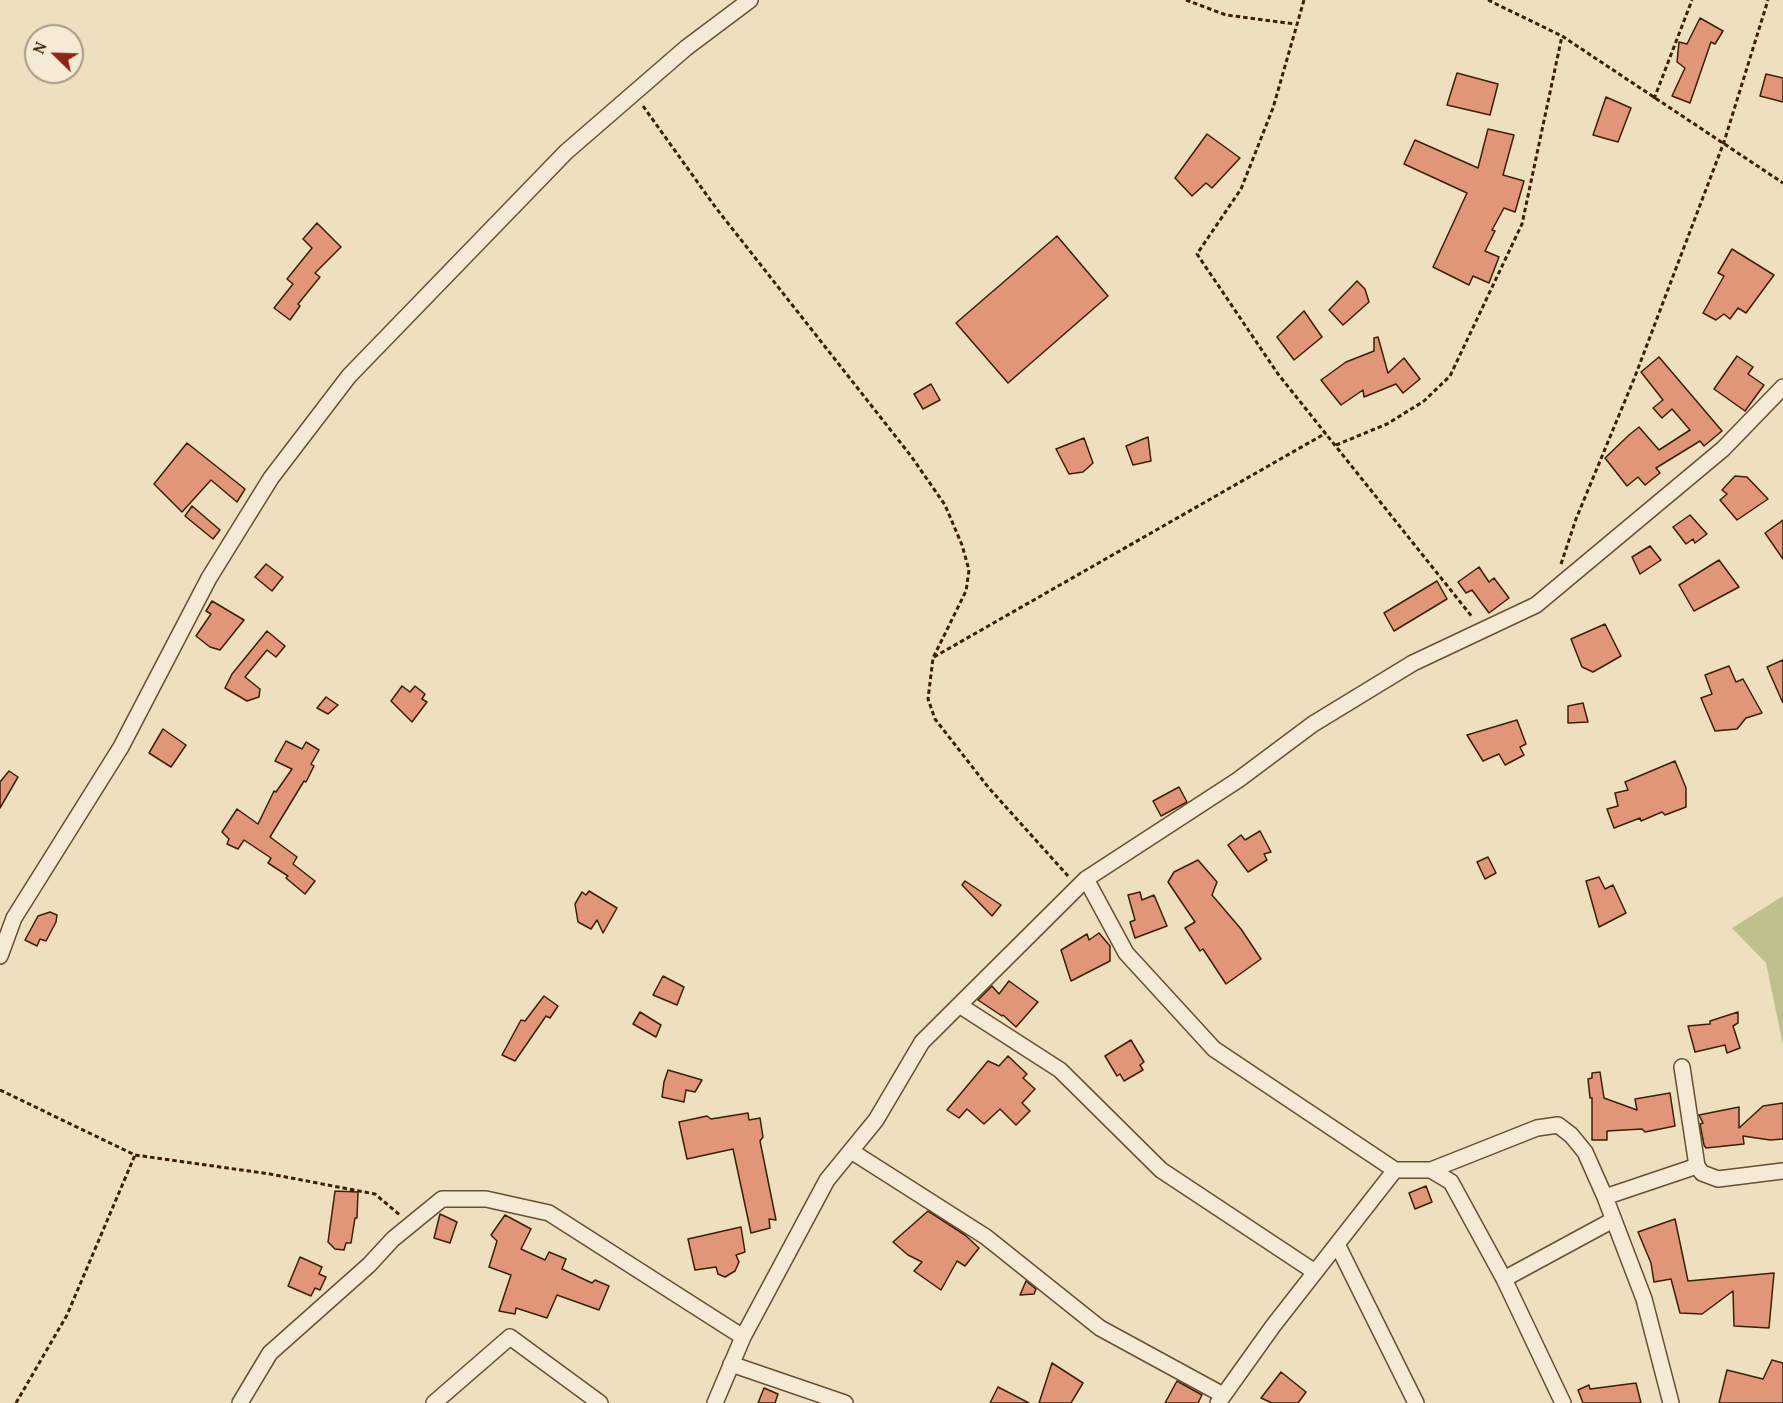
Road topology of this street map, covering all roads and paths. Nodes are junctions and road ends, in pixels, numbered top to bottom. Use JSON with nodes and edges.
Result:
{"nodes":[{"id":1,"x":750,"y":0,"type":"edge"},
{"id":2,"x":1186,"y":0,"type":"edge"},
{"id":3,"x":1304,"y":0,"type":"edge"},
{"id":4,"x":1488,"y":0,"type":"edge"},
{"id":5,"x":1692,"y":0,"type":"edge"},
{"id":6,"x":1768,"y":0,"type":"edge"},
{"id":7,"x":1295,"y":24,"type":"junction"},
{"id":8,"x":1562,"y":36,"type":"junction"},
{"id":9,"x":634,"y":93,"type":"junction"},
{"id":10,"x":1654,"y":99,"type":"junction"},
{"id":11,"x":1724,"y":142,"type":"junction"},
{"id":12,"x":1783,"y":183,"type":"edge"},
{"id":13,"x":1783,"y":387,"type":"edge"},
{"id":14,"x":1326,"y":433,"type":"junction"},
{"id":15,"x":1336,"y":445,"type":"junction"},
{"id":16,"x":1554,"y":590,"type":"junction"},
{"id":17,"x":1483,"y":632,"type":"junction"},
{"id":18,"x":933,"y":658,"type":"junction"},
{"id":19,"x":1082,"y":883,"type":"junction"},
{"id":20,"x":0,"y":956,"type":"edge"},
{"id":21,"x":959,"y":1005,"type":"junction"},
{"id":22,"x":1682,"y":1066,"type":"dead end"},
{"id":23,"x":0,"y":1090,"type":"edge"},
{"id":24,"x":851,"y":1151,"type":"junction"},
{"id":25,"x":135,"y":1155,"type":"junction"},
{"id":26,"x":1697,"y":1166,"type":"junction"},
{"id":27,"x":1395,"y":1170,"type":"junction"},
{"id":28,"x":1431,"y":1170,"type":"junction"},
{"id":29,"x":1783,"y":1171,"type":"edge"},
{"id":30,"x":1605,"y":1197,"type":"junction"},
{"id":31,"x":1613,"y":1220,"type":"junction"},
{"id":32,"x":412,"y":1226,"type":"junction"},
{"id":33,"x":1338,"y":1245,"type":"junction"},
{"id":34,"x":1316,"y":1272,"type":"junction"},
{"id":35,"x":1504,"y":1279,"type":"junction"},
{"id":36,"x":743,"y":1337,"type":"junction"},
{"id":37,"x":731,"y":1364,"type":"junction"},
{"id":38,"x":1220,"y":1399,"type":"edge"},
{"id":39,"x":16,"y":1403,"type":"edge"},
{"id":40,"x":240,"y":1403,"type":"edge"},
{"id":41,"x":434,"y":1403,"type":"edge"},
{"id":42,"x":600,"y":1403,"type":"edge"},
{"id":43,"x":715,"y":1403,"type":"edge"},
{"id":44,"x":845,"y":1403,"type":"edge"},
{"id":45,"x":1416,"y":1403,"type":"edge"},
{"id":46,"x":1563,"y":1403,"type":"edge"},
{"id":47,"x":1671,"y":1403,"type":"edge"}],
"edges":[{"from":1,"to":9,"type":"street"},
{"from":2,"to":7,"type":"path"},
{"from":3,"to":7,"type":"path"},
{"from":4,"to":8,"type":"path"},
{"from":5,"to":10,"type":"path"},
{"from":6,"to":11,"type":"path"},
{"from":7,"to":14,"type":"path"},
{"from":8,"to":10,"type":"path"},
{"from":8,"to":15,"type":"path"},
{"from":9,"to":18,"type":"path"},
{"from":9,"to":20,"type":"street"},
{"from":10,"to":11,"type":"path"},
{"from":11,"to":12,"type":"path"},
{"from":11,"to":16,"type":"path"},
{"from":13,"to":16,"type":"street"},
{"from":14,"to":15,"type":"path"},
{"from":14,"to":18,"type":"path"},
{"from":15,"to":17,"type":"path"},
{"from":16,"to":17,"type":"street"},
{"from":17,"to":19,"type":"street"},
{"from":18,"to":19,"type":"path"},
{"from":19,"to":21,"type":"street"},
{"from":19,"to":27,"type":"street"},
{"from":21,"to":24,"type":"street"},
{"from":21,"to":34,"type":"street"},
{"from":22,"to":26,"type":"street"},
{"from":23,"to":25,"type":"path"},
{"from":24,"to":36,"type":"street"},
{"from":24,"to":38,"type":"street"},
{"from":25,"to":32,"type":"path"},
{"from":25,"to":39,"type":"path"},
{"from":26,"to":29,"type":"street"},
{"from":26,"to":30,"type":"street"},
{"from":27,"to":28,"type":"street"},
{"from":27,"to":33,"type":"street"},
{"from":28,"to":30,"type":"street"},
{"from":28,"to":35,"type":"street"},
{"from":30,"to":31,"type":"street"},
{"from":31,"to":35,"type":"street"},
{"from":31,"to":47,"type":"street"},
{"from":32,"to":36,"type":"street"},
{"from":32,"to":40,"type":"street"},
{"from":33,"to":34,"type":"street"},
{"from":33,"to":45,"type":"street"},
{"from":34,"to":38,"type":"street"},
{"from":35,"to":46,"type":"street"},
{"from":36,"to":37,"type":"street"},
{"from":37,"to":43,"type":"street"},
{"from":37,"to":44,"type":"street"},
{"from":41,"to":42,"type":"street"}]}
